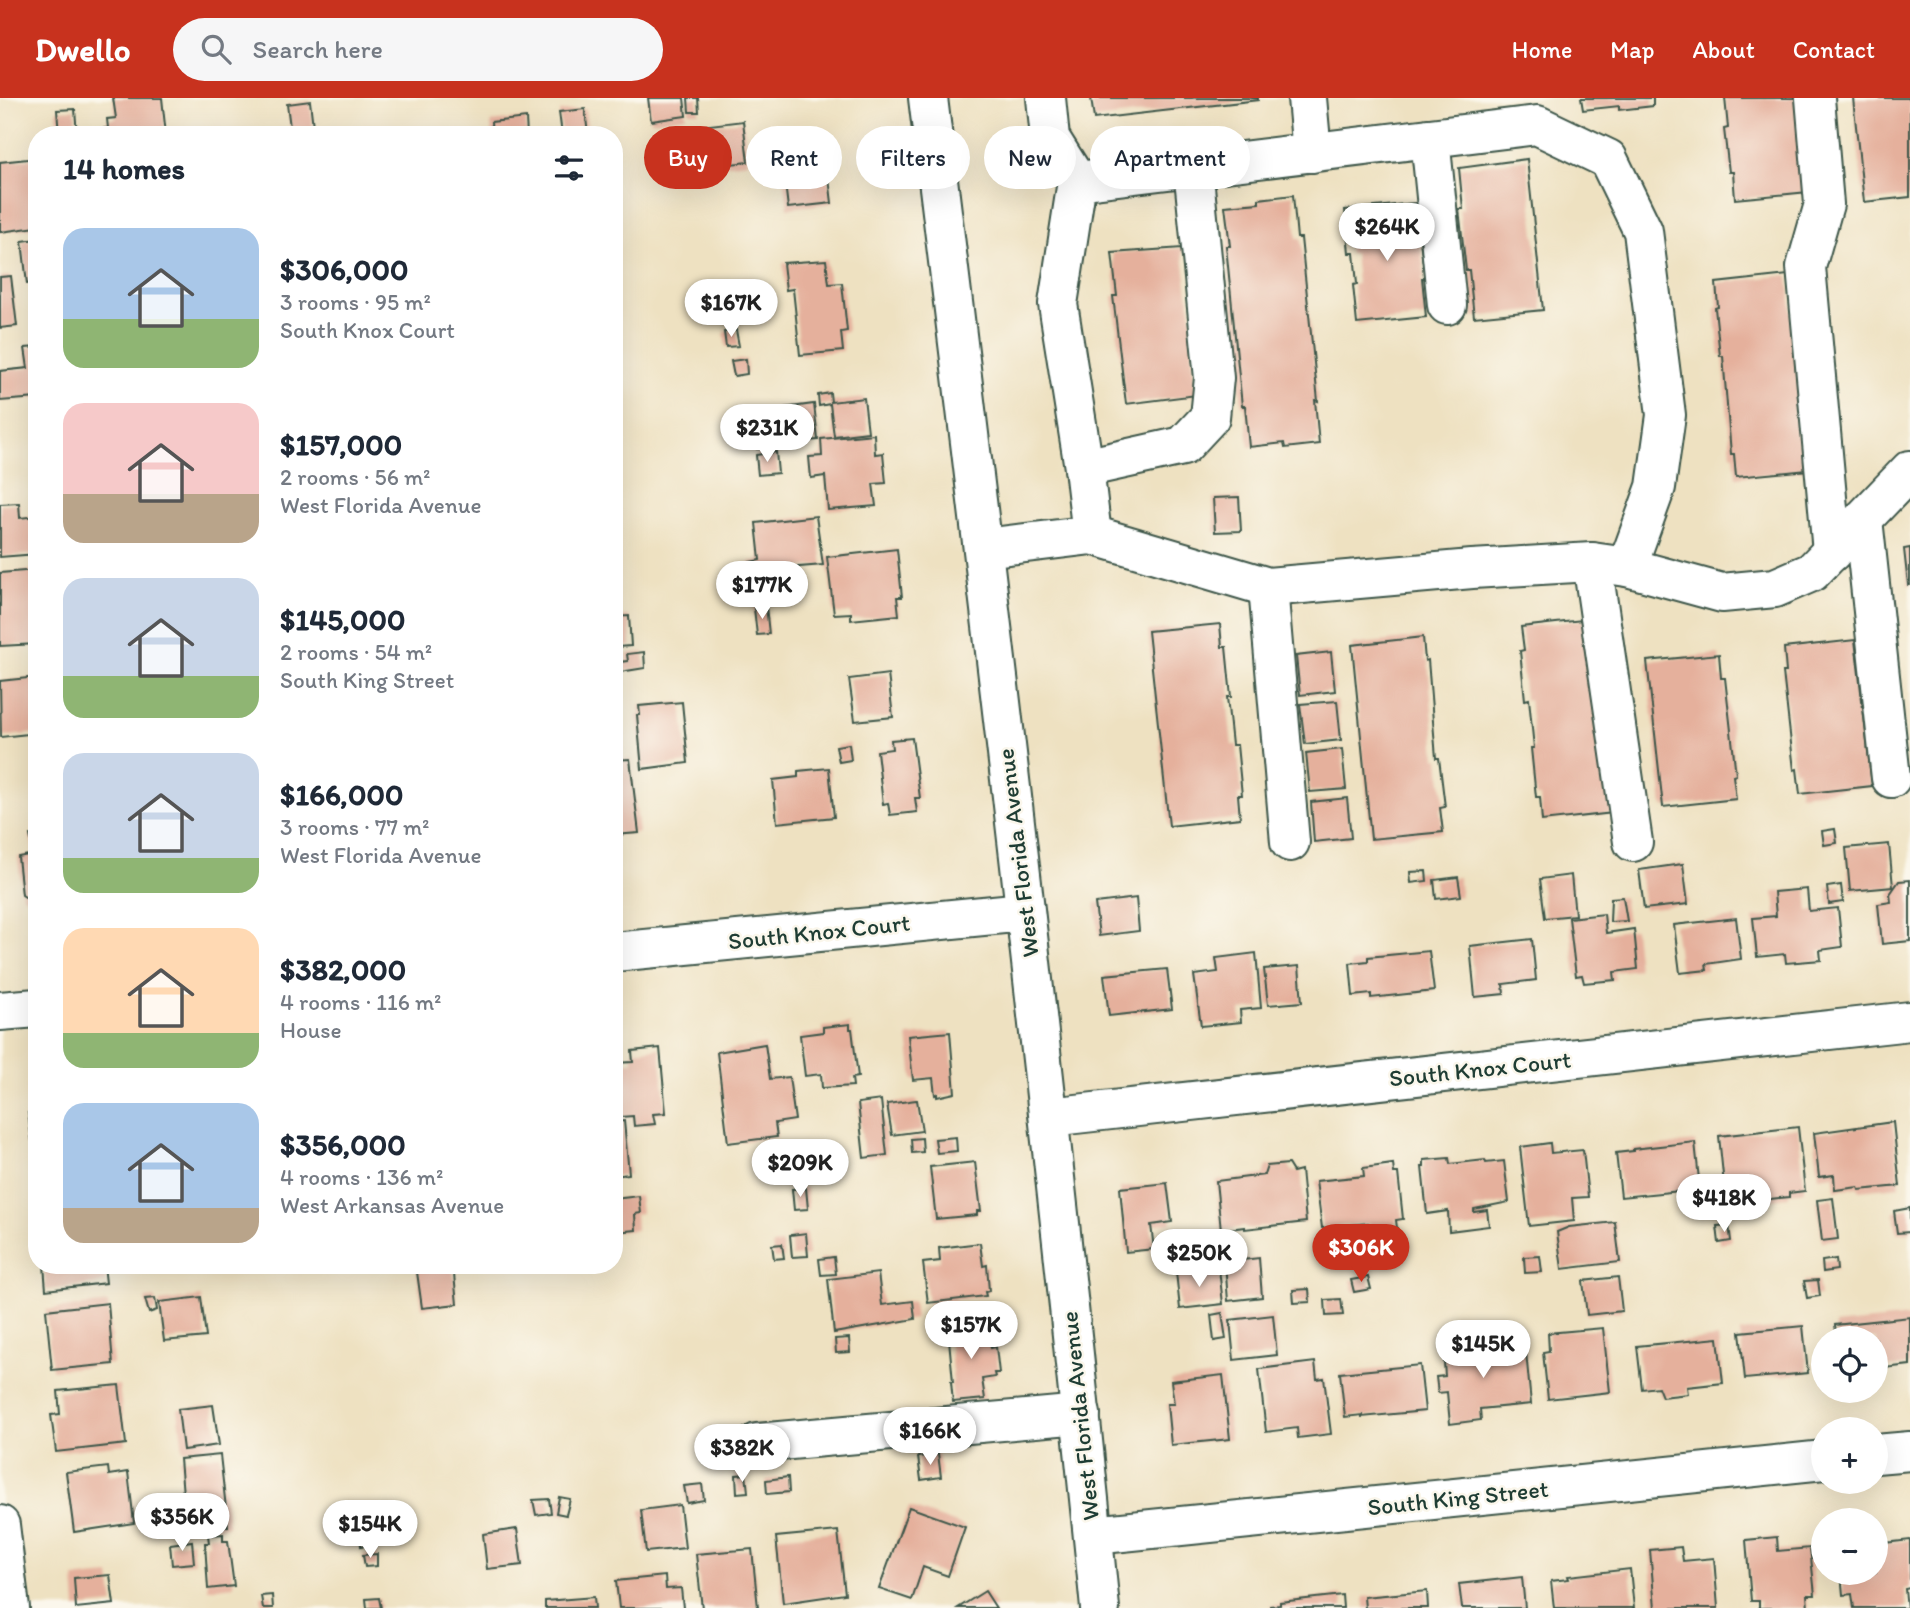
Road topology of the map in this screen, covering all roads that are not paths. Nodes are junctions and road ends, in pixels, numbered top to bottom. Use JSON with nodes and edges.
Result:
{"nodes":[{"id":1,"x":928,"y":98,"type":"edge"},
{"id":2,"x":1046,"y":98,"type":"edge"},
{"id":3,"x":1307,"y":98,"type":"edge"},
{"id":4,"x":1815,"y":98,"type":"edge"},
{"id":5,"x":1556,"y":116,"type":"edge"},
{"id":6,"x":1430,"y":138,"type":"junction"},
{"id":7,"x":1312,"y":153,"type":"junction"},
{"id":8,"x":1250,"y":160,"type":"edge"},
{"id":9,"x":1090,"y":179,"type":"edge"},
{"id":10,"x":1077,"y":181,"type":"junction"},
{"id":11,"x":1195,"y":189,"type":"edge"},
{"id":12,"x":1447,"y":305,"type":"dead end"},
{"id":13,"x":1084,"y":468,"type":"junction"},
{"id":14,"x":1910,"y":470,"type":"edge"},
{"id":15,"x":1863,"y":519,"type":"junction"},
{"id":16,"x":1091,"y":535,"type":"junction"},
{"id":17,"x":984,"y":548,"type":"junction"},
{"id":18,"x":1832,"y":552,"type":"junction"},
{"id":19,"x":1610,"y":564,"type":"junction"},
{"id":20,"x":1268,"y":587,"type":"junction"},
{"id":21,"x":1891,"y":778,"type":"dead end"},
{"id":22,"x":1290,"y":842,"type":"dead end"},
{"id":23,"x":1633,"y":842,"type":"dead end"},
{"id":24,"x":1024,"y":912,"type":"junction"},
{"id":25,"x":623,"y":951,"type":"edge"},
{"id":26,"x":28,"y":1009,"type":"edge"},
{"id":27,"x":0,"y":1011,"type":"edge"},
{"id":28,"x":1910,"y":1021,"type":"edge"},
{"id":29,"x":1049,"y":1117,"type":"junction"},
{"id":30,"x":1081,"y":1414,"type":"junction"},
{"id":31,"x":757,"y":1443,"type":"dead end"},
{"id":32,"x":1910,"y":1451,"type":"edge"},
{"id":33,"x":1888,"y":1453,"type":"edge"},
{"id":34,"x":1811,"y":1461,"type":"edge"},
{"id":35,"x":0,"y":1525,"type":"edge"},
{"id":36,"x":1093,"y":1535,"type":"junction"},
{"id":37,"x":9,"y":1608,"type":"edge"},
{"id":38,"x":1100,"y":1608,"type":"edge"}],
"edges":[{"from":1,"to":17,"type":"street","name":"West Florida Avenue"},
{"from":2,"to":10,"type":"street"},
{"from":3,"to":7,"type":"street"},
{"from":4,"to":18,"type":"street"},
{"from":5,"to":6,"type":"street"},
{"from":5,"to":19,"type":"street"},
{"from":6,"to":7,"type":"street"},
{"from":6,"to":12,"type":"street"},
{"from":7,"to":8,"type":"street"},
{"from":9,"to":10,"type":"street"},
{"from":10,"to":13,"type":"street"},
{"from":11,"to":13,"type":"street"},
{"from":13,"to":16,"type":"street"},
{"from":14,"to":15,"type":"street"},
{"from":15,"to":18,"type":"street"},
{"from":15,"to":21,"type":"street"},
{"from":16,"to":17,"type":"street"},
{"from":16,"to":20,"type":"street"},
{"from":17,"to":24,"type":"street","name":"West Florida Avenue"},
{"from":18,"to":19,"type":"street"},
{"from":19,"to":20,"type":"street"},
{"from":19,"to":23,"type":"street"},
{"from":20,"to":22,"type":"street"},
{"from":24,"to":25,"type":"street","name":"South Knox Court"},
{"from":24,"to":29,"type":"street","name":"West Florida Avenue"},
{"from":26,"to":27,"type":"street"},
{"from":28,"to":29,"type":"street","name":"South Knox Court"},
{"from":29,"to":30,"type":"street","name":"West Florida Avenue"},
{"from":30,"to":31,"type":"street"},
{"from":30,"to":36,"type":"street","name":"West Florida Avenue"},
{"from":32,"to":33,"type":"street"},
{"from":34,"to":36,"type":"street","name":"South King Street"},
{"from":35,"to":37,"type":"street"},
{"from":36,"to":38,"type":"street","name":"West Florida Avenue"}]}
